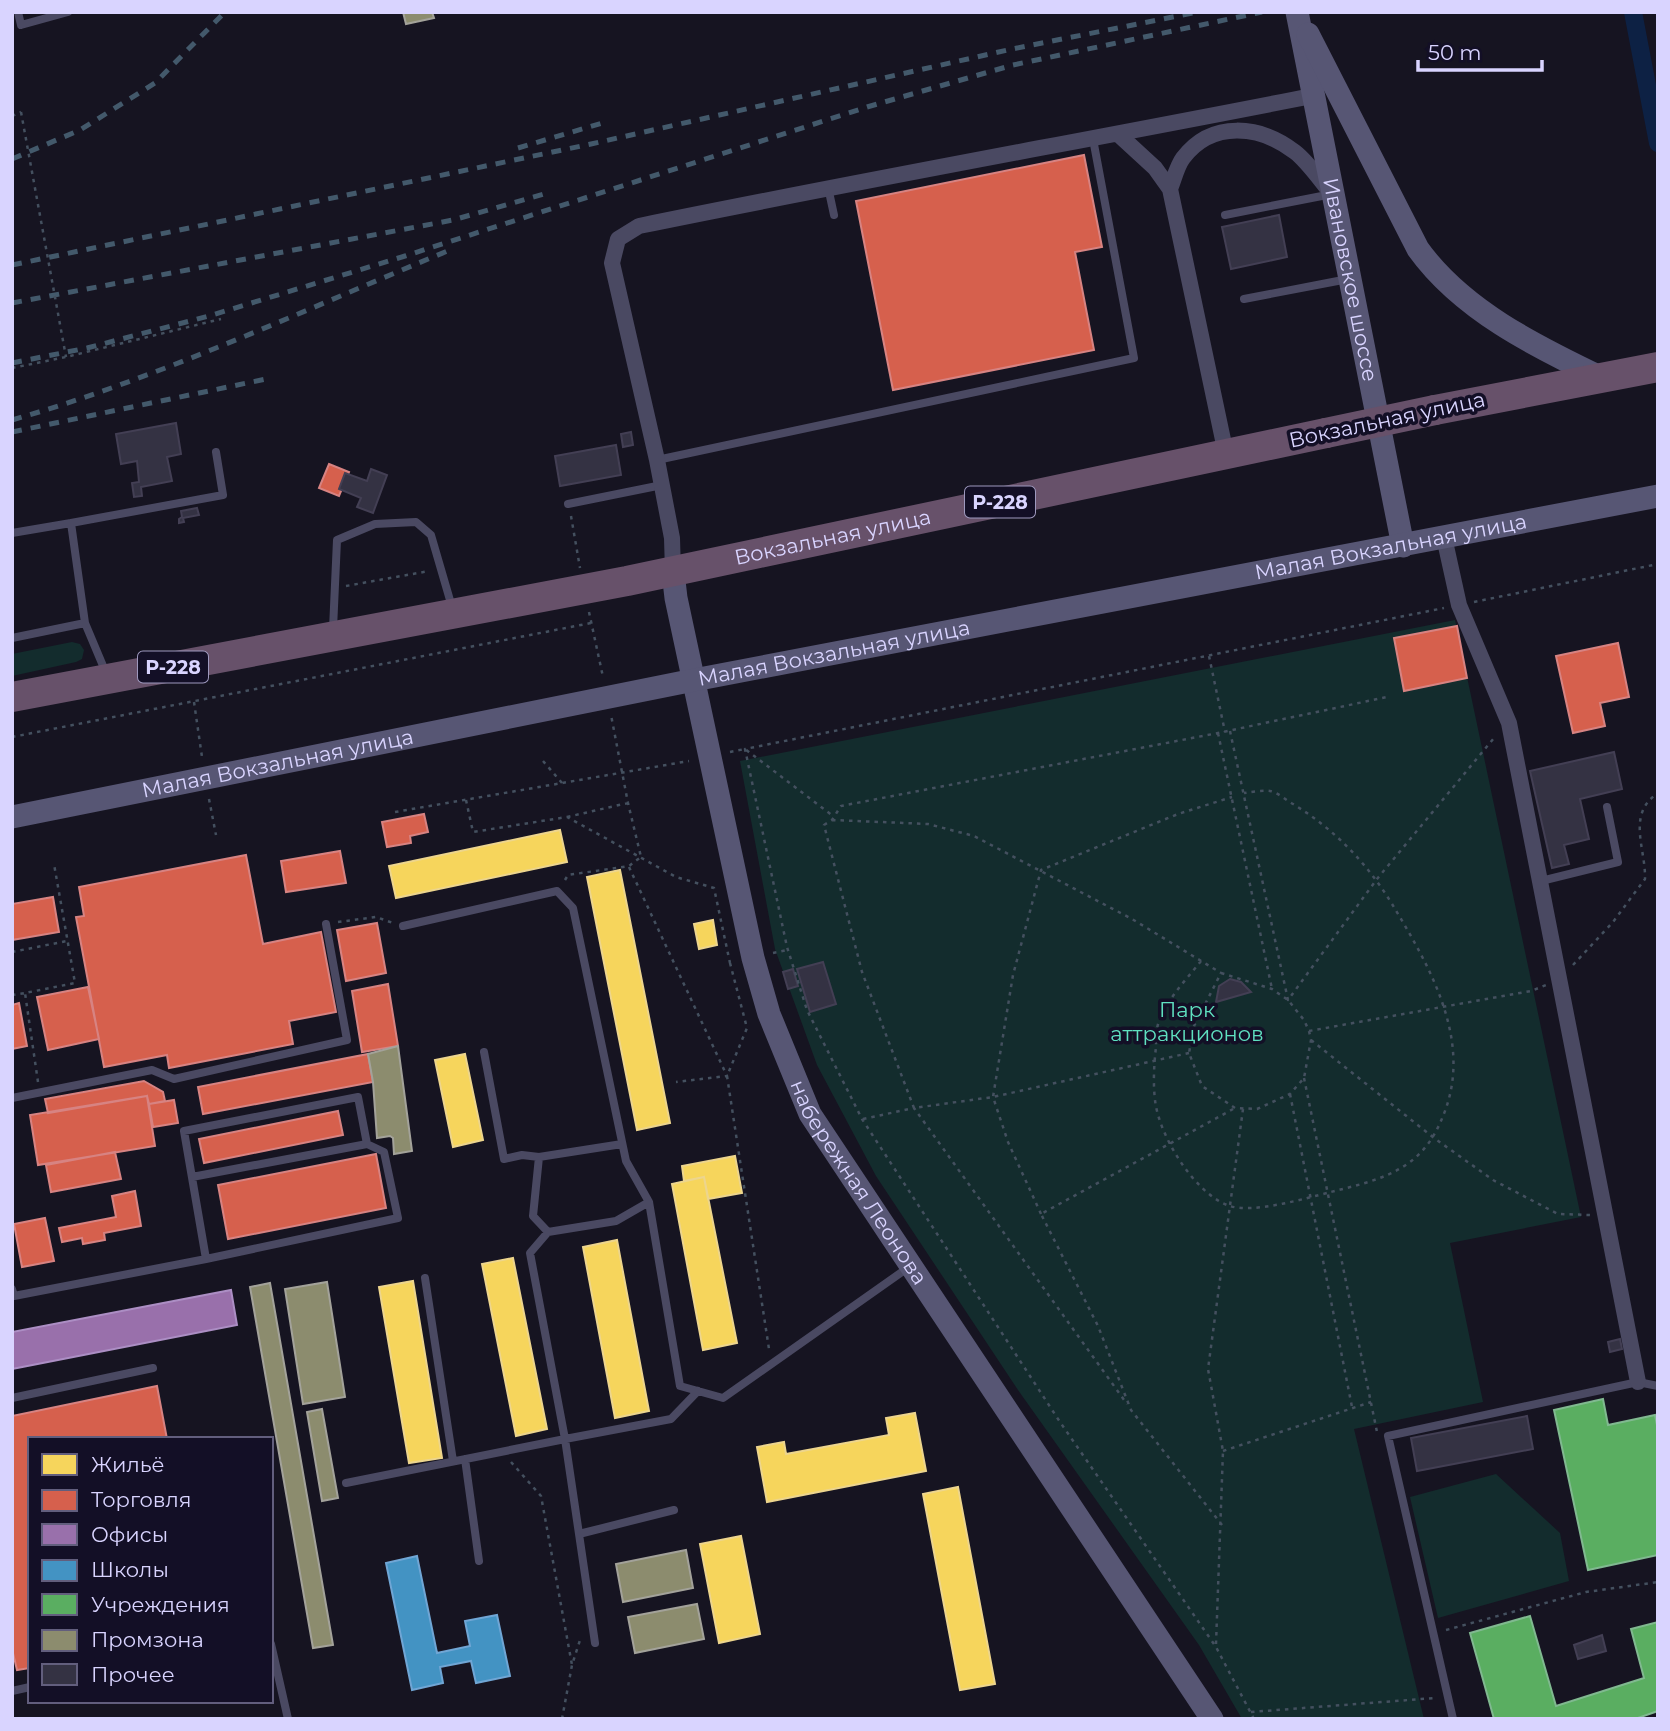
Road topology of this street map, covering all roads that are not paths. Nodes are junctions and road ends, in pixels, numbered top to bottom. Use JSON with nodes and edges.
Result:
{"nodes":[{"id":1,"x":18,"y":12,"type":"edge"},
{"id":2,"x":68,"y":12,"type":"edge"},
{"id":3,"x":1297,"y":14,"type":"edge"},
{"id":4,"x":1312,"y":96,"type":"junction"},
{"id":5,"x":1118,"y":134,"type":"junction"},
{"id":6,"x":1093,"y":139,"type":"junction"},
{"id":7,"x":828,"y":187,"type":"junction"},
{"id":8,"x":1170,"y":188,"type":"junction"},
{"id":9,"x":1332,"y":194,"type":"junction"},
{"id":10,"x":834,"y":215,"type":"dead end"},
{"id":11,"x":1225,"y":215,"type":"dead end"},
{"id":12,"x":1348,"y":279,"type":"junction"},
{"id":13,"x":1244,"y":299,"type":"dead end"},
{"id":14,"x":1654,"y":368,"type":"edge"},
{"id":15,"x":1602,"y":378,"type":"junction"},
{"id":16,"x":216,"y":452,"type":"dead end"},
{"id":17,"x":1226,"y":454,"type":"junction"},
{"id":18,"x":657,"y":460,"type":"junction"},
{"id":19,"x":662,"y":485,"type":"junction"},
{"id":20,"x":1658,"y":496,"type":"edge"},
{"id":21,"x":569,"y":504,"type":"dead end"},
{"id":22,"x":71,"y":523,"type":"junction"},
{"id":23,"x":12,"y":533,"type":"edge"},
{"id":24,"x":1444,"y":537,"type":"junction"},
{"id":25,"x":1403,"y":546,"type":"junction"},
{"id":26,"x":673,"y":572,"type":"junction"},
{"id":27,"x":454,"y":614,"type":"junction"},
{"id":28,"x":85,"y":623,"type":"junction"},
{"id":29,"x":333,"y":637,"type":"junction"},
{"id":30,"x":12,"y":638,"type":"edge"},
{"id":31,"x":109,"y":679,"type":"junction"},
{"id":32,"x":694,"y":680,"type":"junction"},
{"id":33,"x":12,"y":697,"type":"edge"},
{"id":34,"x":1607,"y":807,"type":"dead end"},
{"id":35,"x":12,"y":817,"type":"edge"},
{"id":36,"x":1541,"y":881,"type":"junction"},
{"id":37,"x":326,"y":924,"type":"road end"},
{"id":38,"x":403,"y":926,"type":"road end"},
{"id":39,"x":484,"y":1052,"type":"dead end"},
{"id":40,"x":12,"y":1098,"type":"edge"},
{"id":41,"x":367,"y":1144,"type":"junction"},
{"id":42,"x":622,"y":1144,"type":"junction"},
{"id":43,"x":539,"y":1157,"type":"junction"},
{"id":44,"x":192,"y":1177,"type":"junction"},
{"id":45,"x":649,"y":1202,"type":"junction"},
{"id":46,"x":548,"y":1232,"type":"junction"},
{"id":47,"x":206,"y":1259,"type":"junction"},
{"id":48,"x":911,"y":1265,"type":"junction"},
{"id":49,"x":425,"y":1278,"type":"dead end"},
{"id":50,"x":13,"y":1294,"type":"edge"},
{"id":51,"x":153,"y":1368,"type":"dead end"},
{"id":52,"x":1638,"y":1382,"type":"junction"},
{"id":53,"x":1658,"y":1386,"type":"edge"},
{"id":54,"x":698,"y":1391,"type":"junction"},
{"id":55,"x":12,"y":1398,"type":"edge"},
{"id":56,"x":565,"y":1438,"type":"junction"},
{"id":57,"x":465,"y":1459,"type":"junction"},
{"id":58,"x":453,"y":1461,"type":"junction"},
{"id":59,"x":346,"y":1483,"type":"dead end"},
{"id":60,"x":674,"y":1510,"type":"dead end"},
{"id":61,"x":579,"y":1534,"type":"junction"},
{"id":62,"x":479,"y":1561,"type":"dead end"},
{"id":63,"x":594,"y":1643,"type":"dead end"},
{"id":64,"x":273,"y":1653,"type":"edge"},
{"id":65,"x":288,"y":1719,"type":"edge"},
{"id":66,"x":1212,"y":1719,"type":"edge"},
{"id":67,"x":1453,"y":1719,"type":"edge"}],
"edges":[{"from":1,"to":2,"type":"lane"},
{"from":3,"to":4,"type":"main road","name":"Ивановское шоссе"},
{"from":3,"to":15,"type":"main road"},
{"from":4,"to":5,"type":"street"},
{"from":4,"to":9,"type":"main road","name":"Ивановское шоссе"},
{"from":5,"to":6,"type":"street"},
{"from":5,"to":8,"type":"street"},
{"from":6,"to":7,"type":"street"},
{"from":6,"to":18,"type":"lane"},
{"from":7,"to":10,"type":"lane"},
{"from":7,"to":18,"type":"street"},
{"from":8,"to":9,"type":"street"},
{"from":8,"to":17,"type":"street"},
{"from":9,"to":11,"type":"lane"},
{"from":9,"to":12,"type":"main road","name":"Ивановское шоссе"},
{"from":12,"to":13,"type":"lane"},
{"from":12,"to":25,"type":"main road","name":"Ивановское шоссе"},
{"from":14,"to":15,"type":"highway","name":"Вокзальная улица","number":"Р-228"},
{"from":15,"to":17,"type":"highway","name":"Вокзальная улица","number":"Р-228","bridge":true},
{"from":16,"to":22,"type":"lane"},
{"from":17,"to":26,"type":"highway","name":"Вокзальная улица","number":"Р-228"},
{"from":18,"to":19,"type":"street"},
{"from":19,"to":21,"type":"lane"},
{"from":19,"to":26,"type":"street"},
{"from":20,"to":24,"type":"main road","name":"Малая Вокзальная улица"},
{"from":22,"to":23,"type":"lane"},
{"from":22,"to":28,"type":"lane"},
{"from":24,"to":25,"type":"main road","name":"Малая Вокзальная улица"},
{"from":24,"to":36,"type":"street"},
{"from":25,"to":32,"type":"main road","name":"Малая Вокзальная улица"},
{"from":26,"to":27,"type":"highway","name":"Вокзальная улица","number":"Р-228"},
{"from":26,"to":32,"type":"main road","name":"набережная Леонова"},
{"from":27,"to":29,"type":"highway","name":"Вокзальная улица","number":"Р-228"},
{"from":27,"to":29,"type":"lane"},
{"from":28,"to":30,"type":"lane"},
{"from":28,"to":31,"type":"lane"},
{"from":29,"to":31,"type":"highway","name":"Вокзальная улица","number":"Р-228"},
{"from":31,"to":33,"type":"highway","name":"Вокзальная улица","number":"Р-228"},
{"from":32,"to":35,"type":"main road","name":"Малая Вокзальная улица"},
{"from":32,"to":48,"type":"main road","name":"набережная Леонова"},
{"from":34,"to":36,"type":"lane"},
{"from":36,"to":52,"type":"street"},
{"from":37,"to":40,"type":"lane"},
{"from":38,"to":42,"type":"lane"},
{"from":39,"to":43,"type":"lane"},
{"from":41,"to":44,"type":"lane"},
{"from":41,"to":44,"type":"lane"},
{"from":41,"to":47,"type":"lane"},
{"from":42,"to":43,"type":"lane"},
{"from":42,"to":45,"type":"lane"},
{"from":43,"to":46,"type":"lane"},
{"from":44,"to":47,"type":"lane"},
{"from":45,"to":46,"type":"lane"},
{"from":45,"to":54,"type":"lane"},
{"from":46,"to":56,"type":"lane"},
{"from":47,"to":50,"type":"lane"},
{"from":48,"to":54,"type":"lane"},
{"from":48,"to":66,"type":"main road","name":"набережная Леонова"},
{"from":49,"to":58,"type":"lane"},
{"from":51,"to":55,"type":"lane"},
{"from":52,"to":53,"type":"lane"},
{"from":52,"to":67,"type":"lane"},
{"from":54,"to":56,"type":"lane"},
{"from":56,"to":57,"type":"lane"},
{"from":56,"to":61,"type":"lane"},
{"from":57,"to":58,"type":"lane"},
{"from":57,"to":62,"type":"lane"},
{"from":58,"to":59,"type":"lane"},
{"from":60,"to":61,"type":"lane"},
{"from":61,"to":63,"type":"lane"},
{"from":64,"to":65,"type":"lane"}]}
